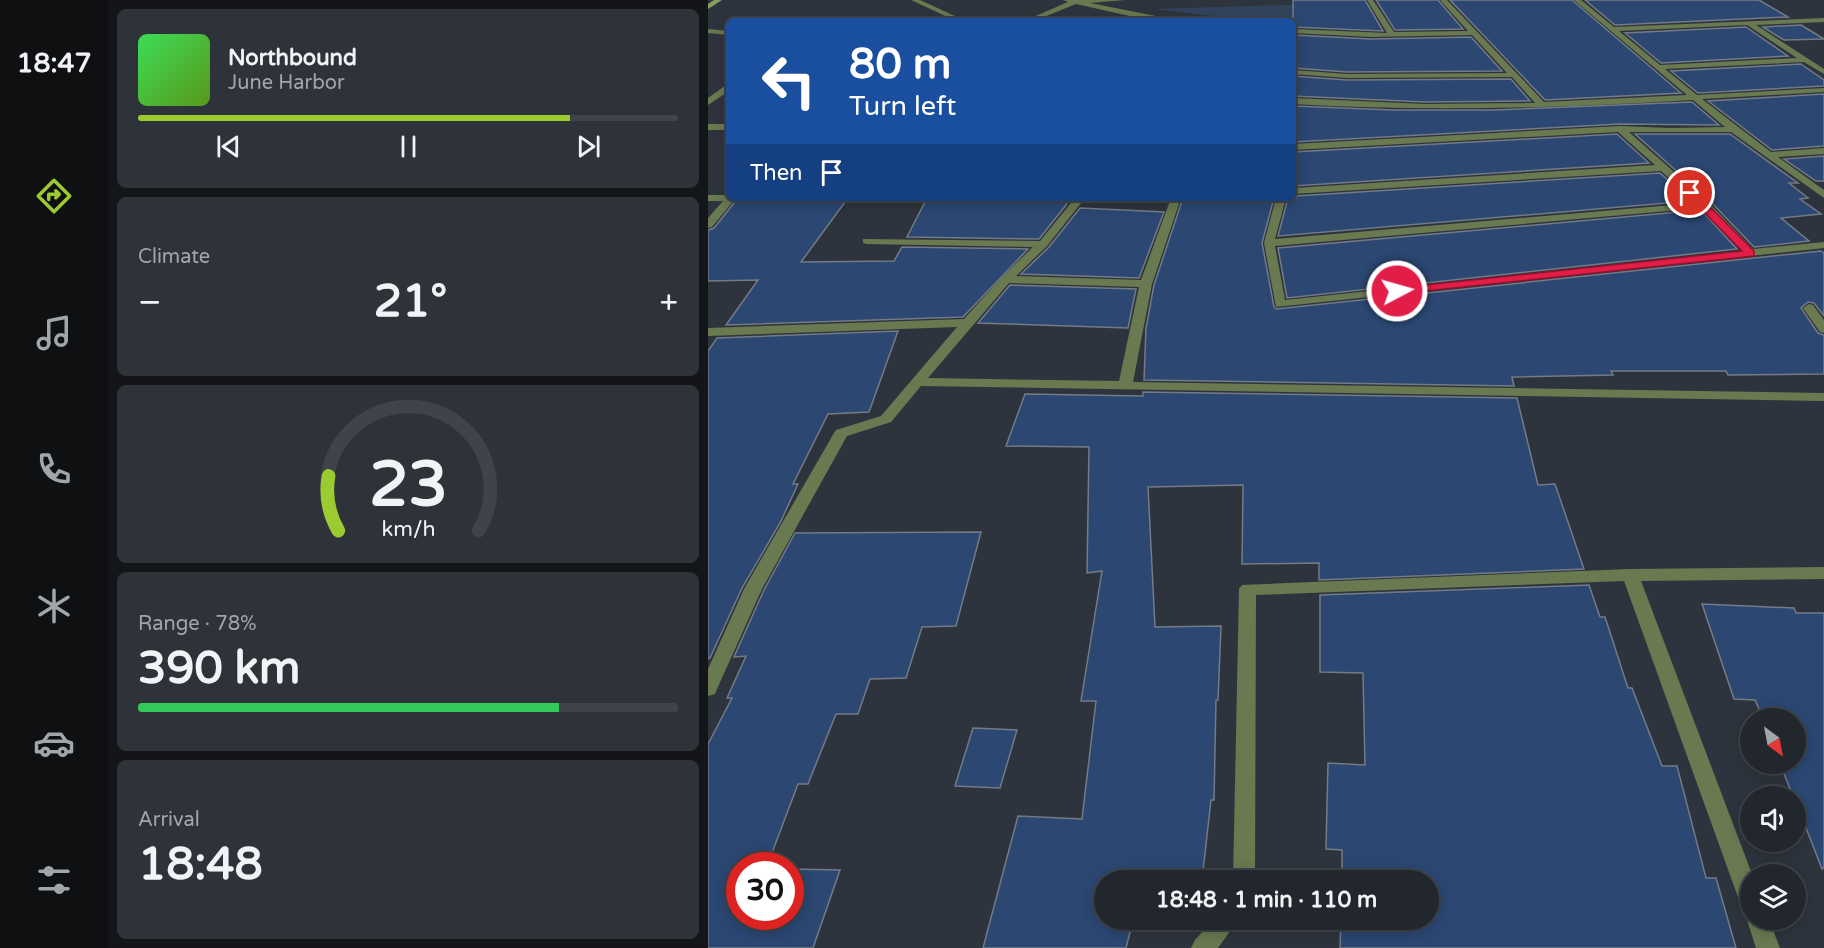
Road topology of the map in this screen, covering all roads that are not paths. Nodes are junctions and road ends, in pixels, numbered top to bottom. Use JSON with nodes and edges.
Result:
{"nodes":[{"id":1,"x":719,"y":0,"type":"edge"},
{"id":2,"x":914,"y":0,"type":"edge"},
{"id":3,"x":1066,"y":0,"type":"edge"},
{"id":4,"x":1122,"y":0,"type":"edge"},
{"id":5,"x":1370,"y":0,"type":"edge"},
{"id":6,"x":1443,"y":0,"type":"edge"},
{"id":7,"x":1577,"y":0,"type":"edge"},
{"id":8,"x":1075,"y":2,"type":"junction"},
{"id":9,"x":708,"y":7,"type":"edge"},
{"id":10,"x":955,"y":18,"type":"edge"},
{"id":11,"x":1035,"y":18,"type":"edge"},
{"id":12,"x":1147,"y":18,"type":"edge"},
{"id":13,"x":1824,"y":20,"type":"edge"},
{"id":14,"x":1748,"y":23,"type":"junction"},
{"id":15,"x":1613,"y":29,"type":"junction"},
{"id":16,"x":708,"y":31,"type":"edge"},
{"id":17,"x":1296,"y":31,"type":"edge"},
{"id":18,"x":726,"y":33,"type":"edge"},
{"id":19,"x":1474,"y":33,"type":"junction"},
{"id":20,"x":1392,"y":35,"type":"junction"},
{"id":21,"x":1804,"y":60,"type":"junction"},
{"id":22,"x":1660,"y":67,"type":"junction"},
{"id":23,"x":1296,"y":72,"type":"edge"},
{"id":24,"x":1824,"y":72,"type":"edge"},
{"id":25,"x":1514,"y":75,"type":"junction"},
{"id":26,"x":726,"y":89,"type":"edge"},
{"id":27,"x":1824,"y":90,"type":"edge"},
{"id":28,"x":1813,"y":91,"type":"junction"},
{"id":29,"x":1695,"y":97,"type":"junction"},
{"id":30,"x":1824,"y":97,"type":"edge"},
{"id":31,"x":1296,"y":101,"type":"edge"},
{"id":32,"x":708,"y":102,"type":"edge"},
{"id":33,"x":1541,"y":104,"type":"junction"},
{"id":34,"x":708,"y":127,"type":"edge"},
{"id":35,"x":726,"y":127,"type":"edge"},
{"id":36,"x":1620,"y":129,"type":"junction"},
{"id":37,"x":1732,"y":129,"type":"junction"},
{"id":38,"x":1296,"y":147,"type":"edge"},
{"id":39,"x":1824,"y":151,"type":"edge"},
{"id":40,"x":1768,"y":155,"type":"junction"},
{"id":41,"x":1662,"y":168,"type":"junction"},
{"id":42,"x":1296,"y":191,"type":"edge"},
{"id":43,"x":1824,"y":195,"type":"edge"},
{"id":44,"x":708,"y":198,"type":"edge"},
{"id":45,"x":726,"y":198,"type":"edge"},
{"id":46,"x":728,"y":201,"type":"edge"},
{"id":47,"x":1078,"y":201,"type":"edge"},
{"id":48,"x":1175,"y":201,"type":"edge"},
{"id":49,"x":1280,"y":201,"type":"edge"},
{"id":50,"x":1705,"y":205,"type":"junction"},
{"id":51,"x":708,"y":225,"type":"edge"},
{"id":52,"x":867,"y":241,"type":"dead end"},
{"id":53,"x":1269,"y":243,"type":"junction"},
{"id":54,"x":1043,"y":244,"type":"junction"},
{"id":55,"x":1824,"y":245,"type":"edge"},
{"id":56,"x":1750,"y":254,"type":"junction"},
{"id":57,"x":1006,"y":279,"type":"junction"},
{"id":58,"x":1146,"y":284,"type":"junction"},
{"id":59,"x":1809,"y":308,"type":"dead end"},
{"id":60,"x":967,"y":323,"type":"junction"},
{"id":61,"x":1824,"y":329,"type":"edge"},
{"id":62,"x":708,"y":332,"type":"edge"},
{"id":63,"x":917,"y":382,"type":"junction"},
{"id":64,"x":1125,"y":387,"type":"junction"},
{"id":65,"x":1824,"y":397,"type":"edge"},
{"id":66,"x":1824,"y":573,"type":"edge"},
{"id":67,"x":1630,"y":575,"type":"junction"},
{"id":68,"x":708,"y":689,"type":"edge"},
{"id":69,"x":1244,"y":870,"type":"edge"},
{"id":70,"x":1740,"y":873,"type":"edge"},
{"id":71,"x":1218,"y":930,"type":"edge"},
{"id":72,"x":1762,"y":930,"type":"edge"},
{"id":73,"x":1203,"y":948,"type":"edge"},
{"id":74,"x":1768,"y":948,"type":"edge"}],
"edges":[{"from":1,"to":9,"type":"main road"},
{"from":2,"to":10,"type":"street"},
{"from":3,"to":8,"type":"street"},
{"from":4,"to":8,"type":"street"},
{"from":5,"to":20,"type":"street"},
{"from":6,"to":19,"type":"street"},
{"from":7,"to":15,"type":"street"},
{"from":8,"to":11,"type":"street"},
{"from":8,"to":12,"type":"street"},
{"from":13,"to":14,"type":"street"},
{"from":14,"to":15,"type":"street"},
{"from":14,"to":21,"type":"street"},
{"from":15,"to":22,"type":"street"},
{"from":16,"to":18,"type":"street"},
{"from":17,"to":20,"type":"street"},
{"from":19,"to":20,"type":"street"},
{"from":19,"to":25,"type":"street"},
{"from":21,"to":22,"type":"street"},
{"from":21,"to":24,"type":"street"},
{"from":22,"to":29,"type":"street"},
{"from":23,"to":25,"type":"street"},
{"from":25,"to":33,"type":"street"},
{"from":26,"to":32,"type":"street"},
{"from":27,"to":28,"type":"street"},
{"from":28,"to":29,"type":"street"},
{"from":28,"to":30,"type":"street"},
{"from":29,"to":33,"type":"street"},
{"from":29,"to":37,"type":"street"},
{"from":31,"to":33,"type":"street"},
{"from":34,"to":35,"type":"street"},
{"from":36,"to":37,"type":"street"},
{"from":36,"to":38,"type":"street"},
{"from":36,"to":41,"type":"street"},
{"from":37,"to":40,"type":"street"},
{"from":39,"to":40,"type":"street"},
{"from":40,"to":43,"type":"street"},
{"from":41,"to":42,"type":"street"},
{"from":41,"to":50,"type":"street"},
{"from":44,"to":45,"type":"street"},
{"from":46,"to":51,"type":"street"},
{"from":47,"to":54,"type":"street"},
{"from":48,"to":58,"type":"street"},
{"from":49,"to":53,"type":"street"},
{"from":50,"to":53,"type":"street"},
{"from":50,"to":56,"type":"street"},
{"from":52,"to":54,"type":"street"},
{"from":53,"to":56,"type":"street"},
{"from":54,"to":57,"type":"street"},
{"from":55,"to":56,"type":"street"},
{"from":57,"to":58,"type":"street"},
{"from":57,"to":60,"type":"street"},
{"from":58,"to":64,"type":"street"},
{"from":59,"to":61,"type":"street"},
{"from":60,"to":62,"type":"street"},
{"from":60,"to":63,"type":"street"},
{"from":63,"to":64,"type":"street"},
{"from":63,"to":68,"type":"street"},
{"from":64,"to":65,"type":"street"},
{"from":66,"to":67,"type":"street"},
{"from":67,"to":69,"type":"street"},
{"from":67,"to":70,"type":"street"},
{"from":71,"to":73,"type":"street"},
{"from":72,"to":74,"type":"street"}]}
